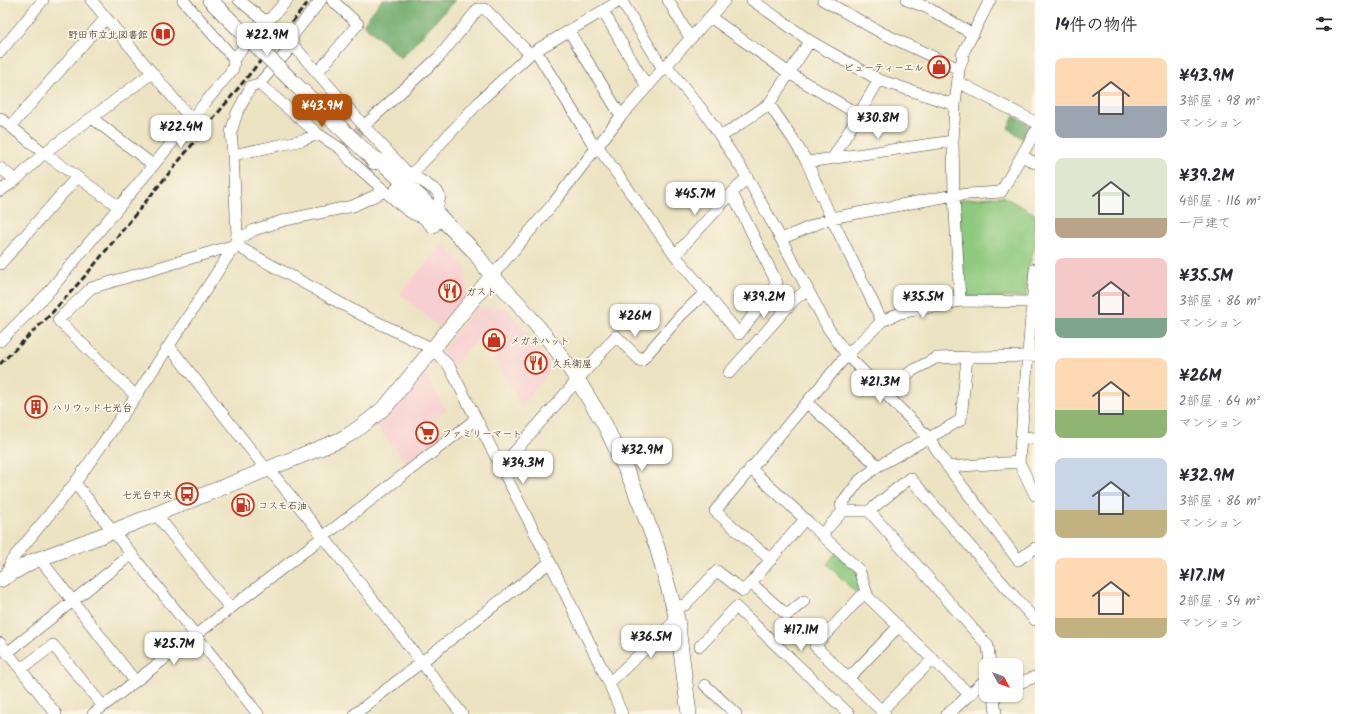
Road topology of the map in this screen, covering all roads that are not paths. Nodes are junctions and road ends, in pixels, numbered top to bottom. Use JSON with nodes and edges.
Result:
{"nodes":[{"id":1,"x":43,"y":0,"type":"edge"},
{"id":2,"x":91,"y":0,"type":"edge"},
{"id":3,"x":182,"y":0,"type":"edge"},
{"id":4,"x":210,"y":0,"type":"edge"},
{"id":5,"x":240,"y":0,"type":"edge"},
{"id":6,"x":287,"y":0,"type":"edge"},
{"id":7,"x":322,"y":0,"type":"edge"},
{"id":8,"x":332,"y":0,"type":"edge"},
{"id":9,"x":621,"y":0,"type":"edge"},
{"id":10,"x":668,"y":0,"type":"edge"},
{"id":11,"x":752,"y":0,"type":"edge"},
{"id":12,"x":823,"y":0,"type":"edge"},
{"id":13,"x":907,"y":0,"type":"edge"},
{"id":14,"x":990,"y":0,"type":"edge"},
{"id":15,"x":720,"y":2,"type":"edge"},
{"id":16,"x":603,"y":11,"type":"junction"},
{"id":17,"x":710,"y":17,"type":"junction"},
{"id":18,"x":105,"y":19,"type":"junction"},
{"id":19,"x":265,"y":21,"type":"junction"},
{"id":20,"x":569,"y":31,"type":"junction"},
{"id":21,"x":973,"y":34,"type":"junction"},
{"id":22,"x":690,"y":38,"type":"junction"},
{"id":23,"x":810,"y":41,"type":"junction"},
{"id":24,"x":293,"y":45,"type":"junction"},
{"id":25,"x":0,"y":52,"type":"edge"},
{"id":26,"x":533,"y":53,"type":"junction"},
{"id":27,"x":234,"y":59,"type":"junction"},
{"id":28,"x":665,"y":67,"type":"junction"},
{"id":29,"x":959,"y":69,"type":"junction"},
{"id":30,"x":318,"y":72,"type":"junction"},
{"id":31,"x":152,"y":73,"type":"junction"},
{"id":32,"x":789,"y":73,"type":"junction"},
{"id":33,"x":879,"y":80,"type":"junction"},
{"id":34,"x":958,"y":82,"type":"junction"},
{"id":35,"x":259,"y":84,"type":"junction"},
{"id":36,"x":647,"y":87,"type":"junction"},
{"id":37,"x":769,"y":104,"type":"junction"},
{"id":38,"x":955,"y":106,"type":"junction"},
{"id":39,"x":859,"y":115,"type":"junction"},
{"id":40,"x":621,"y":116,"type":"junction"},
{"id":41,"x":0,"y":118,"type":"edge"},
{"id":42,"x":92,"y":118,"type":"junction"},
{"id":43,"x":191,"y":119,"type":"junction"},
{"id":44,"x":1035,"y":122,"type":"edge"},
{"id":45,"x":11,"y":126,"type":"junction"},
{"id":46,"x":364,"y":126,"type":"junction"},
{"id":47,"x":1035,"y":132,"type":"edge"},
{"id":48,"x":318,"y":134,"type":"junction"},
{"id":49,"x":721,"y":137,"type":"junction"},
{"id":50,"x":953,"y":141,"type":"junction"},
{"id":51,"x":597,"y":148,"type":"junction"},
{"id":52,"x":44,"y":153,"type":"junction"},
{"id":53,"x":233,"y":155,"type":"junction"},
{"id":54,"x":1022,"y":156,"type":"junction"},
{"id":55,"x":833,"y":158,"type":"junction"},
{"id":56,"x":807,"y":162,"type":"junction"},
{"id":57,"x":1035,"y":163,"type":"edge"},
{"id":58,"x":154,"y":165,"type":"junction"},
{"id":59,"x":0,"y":168,"type":"edge"},
{"id":60,"x":411,"y":175,"type":"junction"},
{"id":61,"x":78,"y":177,"type":"junction"},
{"id":62,"x":747,"y":177,"type":"junction"},
{"id":63,"x":16,"y":180,"type":"junction"},
{"id":64,"x":0,"y":191,"type":"edge"},
{"id":65,"x":385,"y":191,"type":"junction"},
{"id":66,"x":732,"y":193,"type":"junction"},
{"id":67,"x":954,"y":195,"type":"junction"},
{"id":68,"x":119,"y":207,"type":"junction"},
{"id":69,"x":431,"y":216,"type":"junction"},
{"id":70,"x":831,"y":218,"type":"junction"},
{"id":71,"x":781,"y":239,"type":"junction"},
{"id":72,"x":236,"y":243,"type":"junction"},
{"id":73,"x":675,"y":255,"type":"junction"},
{"id":74,"x":0,"y":264,"type":"edge"},
{"id":75,"x":1035,"y":269,"type":"edge"},
{"id":76,"x":492,"y":276,"type":"junction"},
{"id":77,"x":807,"y":290,"type":"junction"},
{"id":78,"x":706,"y":292,"type":"junction"},
{"id":79,"x":960,"y":300,"type":"junction"},
{"id":80,"x":1034,"y":302,"type":"edge"},
{"id":81,"x":882,"y":321,"type":"junction"},
{"id":82,"x":0,"y":341,"type":"edge"},
{"id":83,"x":169,"y":346,"type":"junction"},
{"id":84,"x":433,"y":349,"type":"junction"},
{"id":85,"x":847,"y":355,"type":"junction"},
{"id":86,"x":967,"y":356,"type":"junction"},
{"id":87,"x":1031,"y":356,"type":"edge"},
{"id":88,"x":730,"y":374,"type":"dead end"},
{"id":89,"x":577,"y":379,"type":"junction"},
{"id":90,"x":887,"y":395,"type":"junction"},
{"id":91,"x":136,"y":396,"type":"junction"},
{"id":92,"x":807,"y":403,"type":"junction"},
{"id":93,"x":476,"y":418,"type":"junction"},
{"id":94,"x":1021,"y":437,"type":"junction"},
{"id":95,"x":929,"y":438,"type":"junction"},
{"id":96,"x":1035,"y":438,"type":"edge"},
{"id":97,"x":1019,"y":462,"type":"junction"},
{"id":98,"x":878,"y":466,"type":"junction"},
{"id":99,"x":501,"y":467,"type":"junction"},
{"id":100,"x":948,"y":467,"type":"junction"},
{"id":101,"x":750,"y":468,"type":"junction"},
{"id":102,"x":267,"y":469,"type":"junction"},
{"id":103,"x":75,"y":483,"type":"junction"},
{"id":104,"x":1035,"y":495,"type":"edge"},
{"id":105,"x":843,"y":511,"type":"junction"},
{"id":106,"x":869,"y":511,"type":"junction"},
{"id":107,"x":156,"y":514,"type":"junction"},
{"id":108,"x":805,"y":519,"type":"junction"},
{"id":109,"x":114,"y":531,"type":"junction"},
{"id":110,"x":822,"y":534,"type":"junction"},
{"id":111,"x":323,"y":536,"type":"junction"},
{"id":112,"x":22,"y":548,"type":"junction"},
{"id":113,"x":1035,"y":548,"type":"edge"},
{"id":114,"x":132,"y":554,"type":"junction"},
{"id":115,"x":770,"y":560,"type":"junction"},
{"id":116,"x":34,"y":562,"type":"junction"},
{"id":117,"x":550,"y":562,"type":"junction"},
{"id":118,"x":3,"y":578,"type":"edge"},
{"id":119,"x":751,"y":583,"type":"junction"},
{"id":120,"x":866,"y":591,"type":"junction"},
{"id":121,"x":72,"y":601,"type":"junction"},
{"id":122,"x":804,"y":601,"type":"dead end"},
{"id":123,"x":230,"y":608,"type":"junction"},
{"id":124,"x":676,"y":613,"type":"junction"},
{"id":125,"x":1035,"y":620,"type":"edge"},
{"id":126,"x":898,"y":626,"type":"junction"},
{"id":127,"x":196,"y":635,"type":"junction"},
{"id":128,"x":0,"y":643,"type":"edge"},
{"id":129,"x":700,"y":646,"type":"dead end"},
{"id":130,"x":7,"y":653,"type":"junction"},
{"id":131,"x":989,"y":658,"type":"edge"},
{"id":132,"x":932,"y":660,"type":"junction"},
{"id":133,"x":422,"y":662,"type":"junction"},
{"id":134,"x":20,"y":669,"type":"junction"},
{"id":135,"x":848,"y":678,"type":"junction"},
{"id":136,"x":1035,"y":678,"type":"edge"},
{"id":137,"x":135,"y":681,"type":"junction"},
{"id":138,"x":1023,"y":682,"type":"edge"},
{"id":139,"x":609,"y":683,"type":"junction"},
{"id":140,"x":704,"y":685,"type":"dead end"},
{"id":141,"x":979,"y":687,"type":"edge"},
{"id":142,"x":970,"y":695,"type":"junction"},
{"id":143,"x":995,"y":702,"type":"edge"},
{"id":144,"x":103,"y":706,"type":"junction"},
{"id":145,"x":883,"y":712,"type":"edge"},
{"id":146,"x":618,"y":713,"type":"edge"},
{"id":147,"x":56,"y":714,"type":"edge"},
{"id":148,"x":93,"y":714,"type":"edge"},
{"id":149,"x":258,"y":714,"type":"edge"},
{"id":150,"x":355,"y":714,"type":"edge"},
{"id":151,"x":462,"y":714,"type":"edge"},
{"id":152,"x":688,"y":714,"type":"edge"},
{"id":153,"x":736,"y":714,"type":"edge"},
{"id":154,"x":849,"y":714,"type":"edge"},
{"id":155,"x":947,"y":714,"type":"edge"},
{"id":156,"x":996,"y":714,"type":"edge"}],
"edges":[{"from":1,"to":25,"type":"street"},
{"from":2,"to":18,"type":"street"},
{"from":3,"to":27,"type":"street"},
{"from":4,"to":69,"type":"street","bridge":true},
{"from":5,"to":19,"type":"street"},
{"from":6,"to":19,"type":"street"},
{"from":7,"to":24,"type":"street"},
{"from":8,"to":30,"type":"street"},
{"from":9,"to":16,"type":"street"},
{"from":9,"to":28,"type":"street"},
{"from":10,"to":22,"type":"street"},
{"from":11,"to":23,"type":"street"},
{"from":12,"to":29,"type":"street"},
{"from":13,"to":21,"type":"street"},
{"from":14,"to":21,"type":"street"},
{"from":15,"to":17,"type":"street"},
{"from":16,"to":20,"type":"street"},
{"from":16,"to":36,"type":"street"},
{"from":17,"to":22,"type":"street"},
{"from":17,"to":32,"type":"street"},
{"from":18,"to":31,"type":"street"},
{"from":18,"to":45,"type":"street"},
{"from":19,"to":27,"type":"street"},
{"from":20,"to":26,"type":"street"},
{"from":20,"to":40,"type":"street"},
{"from":21,"to":29,"type":"street"},
{"from":22,"to":28,"type":"street"},
{"from":23,"to":32,"type":"street"},
{"from":23,"to":33,"type":"street"},
{"from":24,"to":30,"type":"street"},
{"from":24,"to":35,"type":"street"},
{"from":26,"to":46,"type":"street"},
{"from":26,"to":51,"type":"street"},
{"from":26,"to":60,"type":"street"},
{"from":27,"to":43,"type":"street"},
{"from":28,"to":36,"type":"street"},
{"from":28,"to":49,"type":"street"},
{"from":29,"to":34,"type":"street"},
{"from":30,"to":46,"type":"street"},
{"from":31,"to":42,"type":"street"},
{"from":31,"to":43,"type":"street"},
{"from":32,"to":37,"type":"street"},
{"from":32,"to":39,"type":"street"},
{"from":33,"to":38,"type":"street"},
{"from":33,"to":39,"type":"street"},
{"from":34,"to":38,"type":"street"},
{"from":34,"to":44,"type":"street"},
{"from":35,"to":48,"type":"street"},
{"from":35,"to":53,"type":"street"},
{"from":36,"to":40,"type":"street"},
{"from":37,"to":49,"type":"street"},
{"from":37,"to":56,"type":"street"},
{"from":38,"to":50,"type":"street"},
{"from":39,"to":55,"type":"street"},
{"from":40,"to":51,"type":"street"},
{"from":41,"to":45,"type":"street"},
{"from":42,"to":52,"type":"street"},
{"from":42,"to":58,"type":"street"},
{"from":43,"to":58,"type":"street"},
{"from":45,"to":52,"type":"street"},
{"from":46,"to":60,"type":"street"},
{"from":47,"to":54,"type":"street"},
{"from":48,"to":53,"type":"street"},
{"from":48,"to":65,"type":"street"},
{"from":49,"to":62,"type":"street"},
{"from":50,"to":55,"type":"street"},
{"from":50,"to":67,"type":"street"},
{"from":51,"to":73,"type":"street"},
{"from":51,"to":76,"type":"street"},
{"from":52,"to":61,"type":"street"},
{"from":52,"to":63,"type":"street"},
{"from":53,"to":72,"type":"street"},
{"from":54,"to":57,"type":"street"},
{"from":54,"to":67,"type":"street"},
{"from":55,"to":56,"type":"street"},
{"from":56,"to":70,"type":"street"},
{"from":58,"to":68,"type":"street"},
{"from":59,"to":63,"type":"street"},
{"from":60,"to":69,"type":"street"},
{"from":61,"to":68,"type":"street"},
{"from":61,"to":74,"type":"street"},
{"from":62,"to":66,"type":"street"},
{"from":62,"to":71,"type":"street"},
{"from":63,"to":64,"type":"street"},
{"from":65,"to":69,"type":"street"},
{"from":65,"to":72,"type":"street"},
{"from":66,"to":73,"type":"street"},
{"from":66,"to":78,"type":"street"},
{"from":67,"to":70,"type":"street"},
{"from":67,"to":79,"type":"street"},
{"from":68,"to":82,"type":"street"},
{"from":69,"to":76,"type":"street"},
{"from":70,"to":71,"type":"street"},
{"from":70,"to":81,"type":"street"},
{"from":71,"to":77,"type":"street"},
{"from":72,"to":83,"type":"street"},
{"from":72,"to":84,"type":"street"},
{"from":72,"to":91,"type":"street"},
{"from":73,"to":78,"type":"street"},
{"from":75,"to":80,"type":"street"},
{"from":76,"to":84,"type":"street"},
{"from":76,"to":89,"type":"street"},
{"from":77,"to":85,"type":"street"},
{"from":77,"to":88,"type":"street"},
{"from":78,"to":89,"type":"street"},
{"from":79,"to":80,"type":"street"},
{"from":79,"to":81,"type":"street"},
{"from":80,"to":87,"type":"street"},
{"from":81,"to":85,"type":"street"},
{"from":83,"to":91,"type":"street"},
{"from":83,"to":102,"type":"street"},
{"from":84,"to":93,"type":"street"},
{"from":84,"to":102,"type":"street"},
{"from":85,"to":90,"type":"street"},
{"from":85,"to":92,"type":"street"},
{"from":86,"to":87,"type":"street"},
{"from":86,"to":90,"type":"street"},
{"from":86,"to":95,"type":"street"},
{"from":87,"to":94,"type":"street"},
{"from":89,"to":99,"type":"street"},
{"from":89,"to":124,"type":"street"},
{"from":90,"to":95,"type":"street"},
{"from":91,"to":103,"type":"street"},
{"from":92,"to":98,"type":"street"},
{"from":92,"to":101,"type":"street"},
{"from":93,"to":99,"type":"street"},
{"from":93,"to":111,"type":"street"},
{"from":94,"to":96,"type":"street"},
{"from":94,"to":97,"type":"street"},
{"from":95,"to":98,"type":"street"},
{"from":95,"to":100,"type":"street"},
{"from":97,"to":100,"type":"street"},
{"from":97,"to":104,"type":"street"},
{"from":98,"to":105,"type":"street"},
{"from":99,"to":117,"type":"street"},
{"from":100,"to":113,"type":"street"},
{"from":101,"to":108,"type":"street"},
{"from":101,"to":115,"type":"street"},
{"from":102,"to":107,"type":"street"},
{"from":102,"to":111,"type":"street"},
{"from":103,"to":109,"type":"street"},
{"from":103,"to":112,"type":"street"},
{"from":105,"to":106,"type":"street"},
{"from":105,"to":110,"type":"street"},
{"from":106,"to":125,"type":"street"},
{"from":106,"to":131,"type":"street"},
{"from":107,"to":109,"type":"street"},
{"from":107,"to":123,"type":"street"},
{"from":108,"to":110,"type":"street"},
{"from":108,"to":115,"type":"street"},
{"from":109,"to":114,"type":"street"},
{"from":109,"to":116,"type":"street"},
{"from":110,"to":120,"type":"street"},
{"from":111,"to":123,"type":"street"},
{"from":111,"to":133,"type":"street"},
{"from":112,"to":116,"type":"street"},
{"from":112,"to":118,"type":"street"},
{"from":114,"to":121,"type":"street"},
{"from":114,"to":127,"type":"street"},
{"from":115,"to":119,"type":"street"},
{"from":116,"to":118,"type":"street"},
{"from":116,"to":121,"type":"street"},
{"from":117,"to":133,"type":"street"},
{"from":117,"to":139,"type":"street"},
{"from":119,"to":122,"type":"street"},
{"from":119,"to":124,"type":"street"},
{"from":120,"to":126,"type":"street"},
{"from":120,"to":135,"type":"street"},
{"from":121,"to":130,"type":"street"},
{"from":121,"to":137,"type":"street"},
{"from":123,"to":127,"type":"street"},
{"from":124,"to":139,"type":"street"},
{"from":124,"to":152,"type":"street"},
{"from":126,"to":132,"type":"street"},
{"from":126,"to":135,"type":"street"},
{"from":127,"to":137,"type":"street"},
{"from":127,"to":149,"type":"street"},
{"from":128,"to":130,"type":"street"},
{"from":129,"to":154,"type":"street"},
{"from":130,"to":134,"type":"street"},
{"from":132,"to":142,"type":"street"},
{"from":132,"to":145,"type":"street"},
{"from":133,"to":150,"type":"street"},
{"from":133,"to":151,"type":"street"},
{"from":134,"to":144,"type":"street"},
{"from":134,"to":147,"type":"street"},
{"from":135,"to":145,"type":"street"},
{"from":136,"to":138,"type":"street"},
{"from":137,"to":144,"type":"street"},
{"from":139,"to":146,"type":"street"},
{"from":140,"to":153,"type":"street"},
{"from":141,"to":142,"type":"street"},
{"from":142,"to":155,"type":"street"},
{"from":143,"to":156,"type":"street"},
{"from":144,"to":148,"type":"street"}]}
